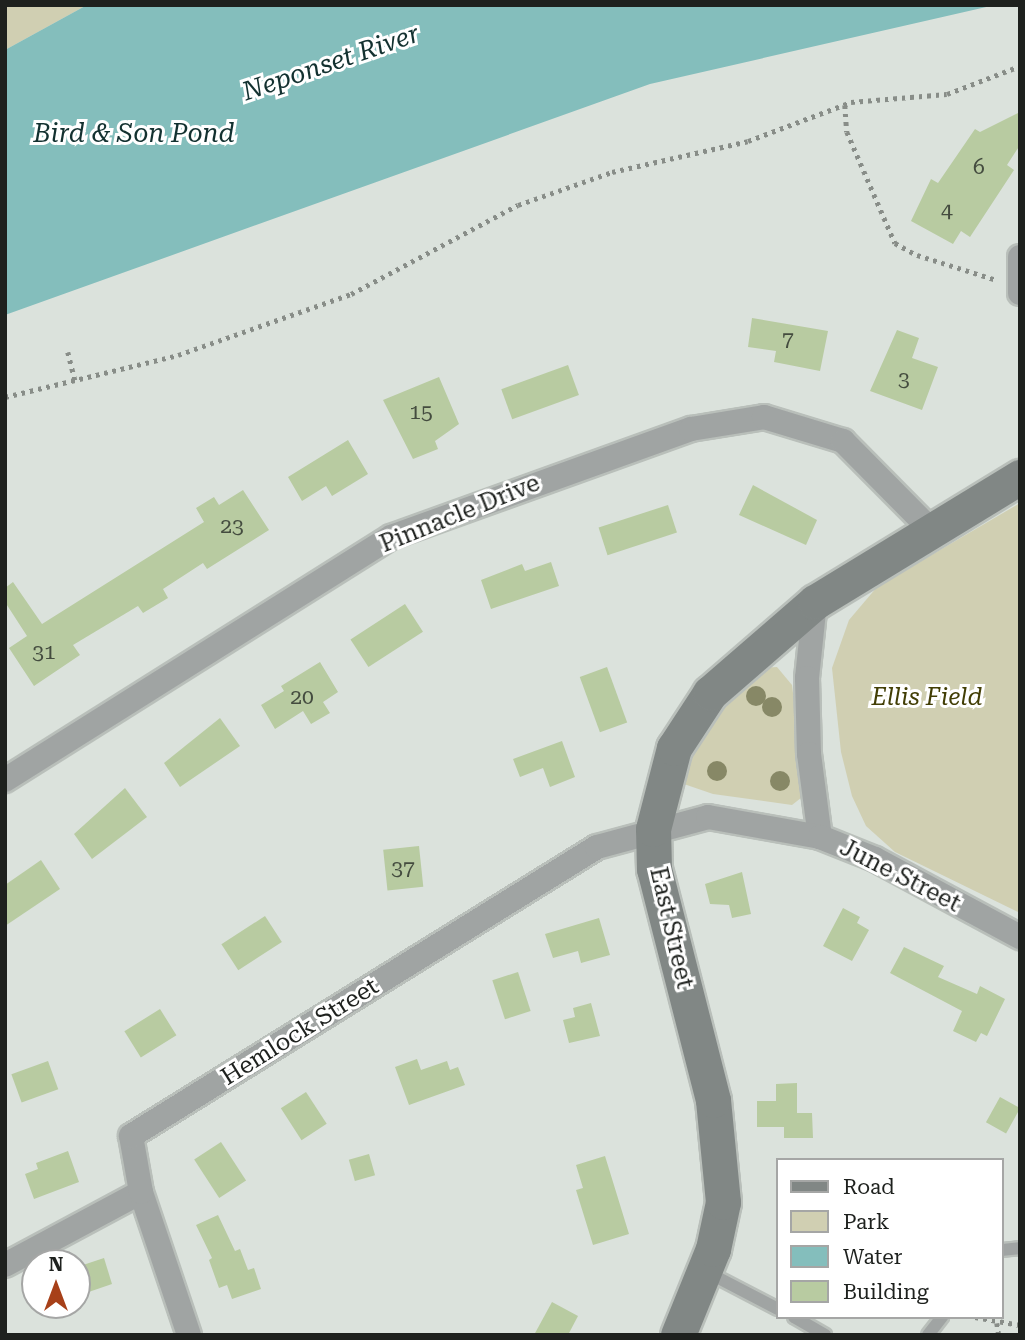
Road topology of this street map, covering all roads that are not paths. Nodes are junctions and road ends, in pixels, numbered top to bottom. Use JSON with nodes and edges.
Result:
{"nodes":[{"id":1,"x":1020,"y":257,"type":"edge"},
{"id":2,"x":1019,"y":287,"type":"edge"},
{"id":3,"x":1020,"y":293,"type":"edge"},
{"id":4,"x":1020,"y":477,"type":"edge"},
{"id":5,"x":930,"y":529,"type":"junction"},
{"id":6,"x":815,"y":602,"type":"junction"},
{"id":7,"x":5,"y":780,"type":"edge"},
{"id":8,"x":653,"y":829,"type":"junction"},
{"id":9,"x":820,"y":836,"type":"junction"},
{"id":10,"x":1020,"y":937,"type":"edge"},
{"id":11,"x":141,"y":1192,"type":"junction"},
{"id":12,"x":5,"y":1265,"type":"edge"},
{"id":13,"x":705,"y":1270,"type":"junction"},
{"id":14,"x":776,"y":1308,"type":"edge"},
{"id":15,"x":797,"y":1319,"type":"edge"},
{"id":16,"x":940,"y":1319,"type":"edge"},
{"id":17,"x":189,"y":1335,"type":"edge"},
{"id":18,"x":678,"y":1335,"type":"edge"},
{"id":19,"x":825,"y":1335,"type":"edge"},
{"id":20,"x":928,"y":1335,"type":"edge"}],
"edges":[{"from":1,"to":2,"type":"street"},
{"from":2,"to":3,"type":"street"},
{"from":4,"to":5,"type":"street","name":"East Street"},
{"from":5,"to":6,"type":"street","name":"East Street"},
{"from":5,"to":7,"type":"street","name":"Pinnacle Drive"},
{"from":6,"to":8,"type":"street","name":"East Street"},
{"from":6,"to":9,"type":"street"},
{"from":8,"to":9,"type":"street","name":"June Street"},
{"from":8,"to":11,"type":"street","name":"Hemlock Street"},
{"from":8,"to":13,"type":"street","name":"East Street"},
{"from":9,"to":10,"type":"street","name":"June Street"},
{"from":11,"to":12,"type":"street"},
{"from":11,"to":17,"type":"street"},
{"from":13,"to":14,"type":"lane"},
{"from":13,"to":18,"type":"street","name":"East Street"},
{"from":15,"to":19,"type":"lane"},
{"from":16,"to":20,"type":"lane"}]}
